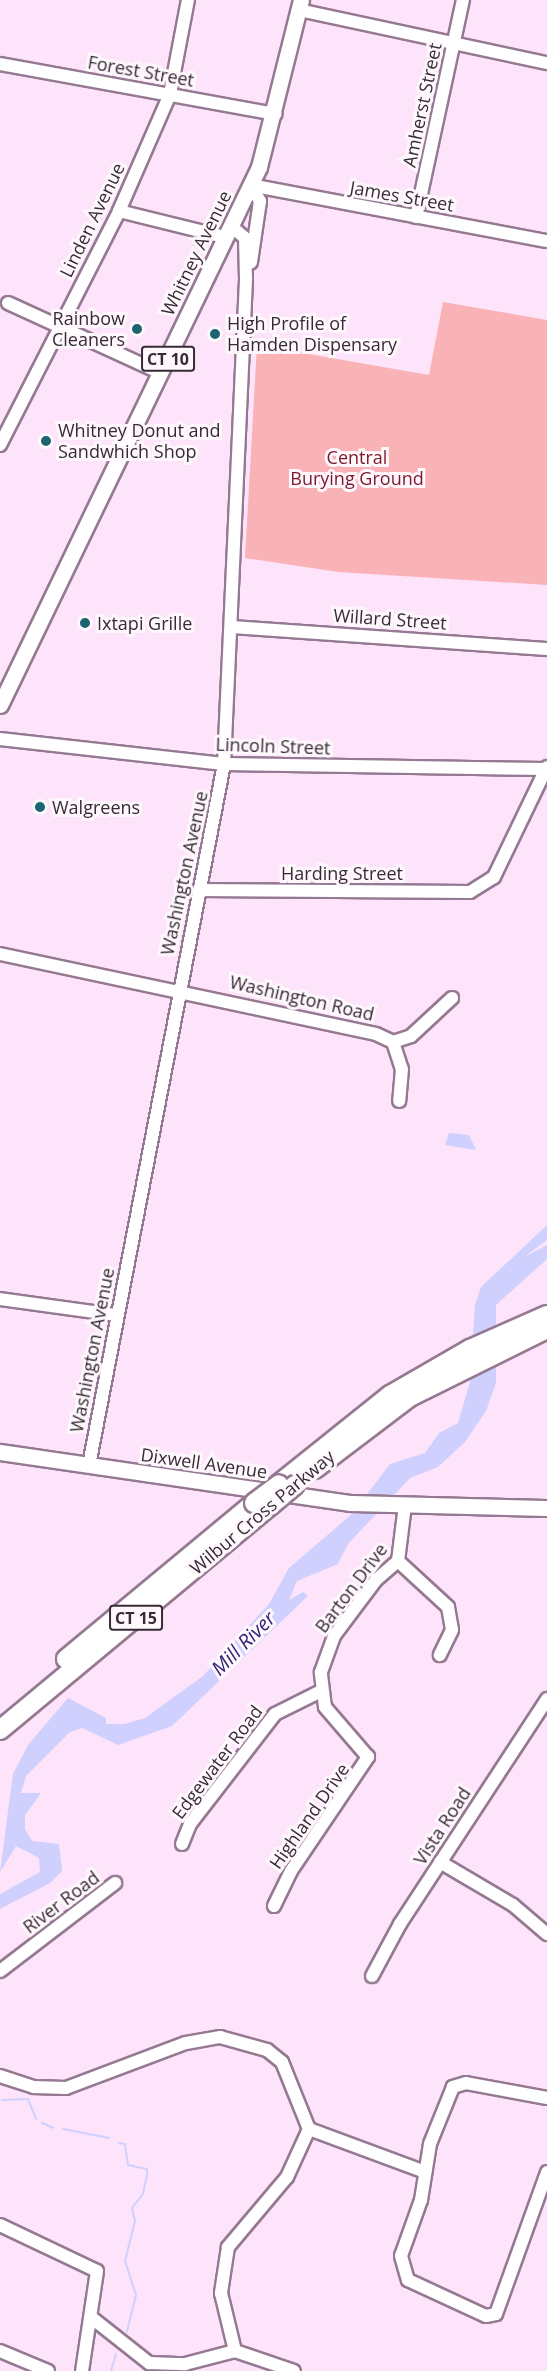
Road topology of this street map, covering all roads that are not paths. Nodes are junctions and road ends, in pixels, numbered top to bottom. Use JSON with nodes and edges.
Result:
{"nodes":[{"id":1,"x":188,"y":0,"type":"edge"},
{"id":2,"x":463,"y":0,"type":"edge"},
{"id":3,"x":300,"y":5,"type":"edge"},
{"id":4,"x":453,"y":44,"type":"junction"},
{"id":5,"x":547,"y":63,"type":"edge"},
{"id":6,"x":0,"y":64,"type":"edge"},
{"id":7,"x":170,"y":94,"type":"junction"},
{"id":8,"x":276,"y":114,"type":"junction"},
{"id":9,"x":250,"y":185,"type":"junction"},
{"id":10,"x":119,"y":211,"type":"junction"},
{"id":11,"x":416,"y":217,"type":"junction"},
{"id":12,"x":227,"y":231,"type":"junction"},
{"id":13,"x":547,"y":241,"type":"edge"},
{"id":14,"x":246,"y":279,"type":"junction"},
{"id":15,"x":8,"y":303,"type":"dead end"},
{"id":16,"x":58,"y":326,"type":"junction"},
{"id":17,"x":161,"y":373,"type":"junction"},
{"id":18,"x":0,"y":445,"type":"edge"},
{"id":19,"x":231,"y":627,"type":"junction"},
{"id":20,"x":547,"y":649,"type":"edge"},
{"id":21,"x":0,"y":705,"type":"edge"},
{"id":22,"x":0,"y":739,"type":"edge"},
{"id":23,"x":224,"y":764,"type":"junction"},
{"id":24,"x":547,"y":768,"type":"edge"},
{"id":25,"x":199,"y":890,"type":"junction"},
{"id":26,"x":0,"y":954,"type":"edge"},
{"id":27,"x":178,"y":988,"type":"junction"},
{"id":28,"x":452,"y":998,"type":"dead end"},
{"id":29,"x":393,"y":1042,"type":"junction"},
{"id":30,"x":399,"y":1101,"type":"dead end"},
{"id":31,"x":0,"y":1299,"type":"edge"},
{"id":32,"x":116,"y":1315,"type":"junction"},
{"id":33,"x":547,"y":1315,"type":"edge"},
{"id":34,"x":547,"y":1329,"type":"edge"},
{"id":35,"x":547,"y":1334,"type":"edge"},
{"id":36,"x":524,"y":1337,"type":"junction"},
{"id":37,"x":497,"y":1343,"type":"junction"},
{"id":38,"x":0,"y":1452,"type":"edge"},
{"id":39,"x":89,"y":1465,"type":"junction"},
{"id":40,"x":262,"y":1504,"type":"junction"},
{"id":41,"x":405,"y":1506,"type":"junction"},
{"id":42,"x":547,"y":1508,"type":"edge"},
{"id":43,"x":398,"y":1561,"type":"junction"},
{"id":44,"x":440,"y":1656,"type":"dead end"},
{"id":45,"x":319,"y":1692,"type":"junction"},
{"id":46,"x":547,"y":1699,"type":"edge"},
{"id":47,"x":0,"y":1714,"type":"edge"},
{"id":48,"x":0,"y":1730,"type":"edge"},
{"id":49,"x":182,"y":1844,"type":"dead end"},
{"id":50,"x":440,"y":1862,"type":"junction"},
{"id":51,"x":115,"y":1883,"type":"dead end"},
{"id":52,"x":274,"y":1906,"type":"dead end"},
{"id":53,"x":547,"y":1934,"type":"edge"},
{"id":54,"x":0,"y":1971,"type":"edge"},
{"id":55,"x":372,"y":1976,"type":"dead end"},
{"id":56,"x":0,"y":2076,"type":"edge"},
{"id":57,"x":547,"y":2098,"type":"edge"},
{"id":58,"x":309,"y":2129,"type":"junction"},
{"id":59,"x":425,"y":2172,"type":"junction"},
{"id":60,"x":546,"y":2180,"type":"edge"},
{"id":61,"x":0,"y":2226,"type":"edge"},
{"id":62,"x":92,"y":2318,"type":"junction"},
{"id":63,"x":114,"y":2339,"type":"junction"},
{"id":64,"x":90,"y":2341,"type":"junction"},
{"id":65,"x":0,"y":2351,"type":"edge"},
{"id":66,"x":235,"y":2351,"type":"junction"},
{"id":67,"x":48,"y":2371,"type":"edge"},
{"id":68,"x":82,"y":2371,"type":"edge"},
{"id":69,"x":294,"y":2371,"type":"edge"}],
"edges":[{"from":1,"to":7,"type":"street","name":"Linden Avenue"},
{"from":2,"to":4,"type":"street","name":"Amherst Street"},
{"from":3,"to":4,"type":"street"},
{"from":3,"to":8,"type":"main road","name":"Whitney Avenue","number":"CT 10"},
{"from":4,"to":5,"type":"street"},
{"from":4,"to":11,"type":"street","name":"Amherst Street"},
{"from":6,"to":7,"type":"street","name":"Forest Street"},
{"from":7,"to":8,"type":"street","name":"Forest Street"},
{"from":7,"to":10,"type":"street","name":"Linden Avenue"},
{"from":8,"to":9,"type":"main road","name":"Whitney Avenue","number":"CT 10"},
{"from":9,"to":11,"type":"street","name":"James Street"},
{"from":9,"to":12,"type":"main road","name":"Whitney Avenue","number":"CT 10"},
{"from":9,"to":14,"type":"street","name":"Washington Avenue"},
{"from":10,"to":12,"type":"street"},
{"from":10,"to":16,"type":"street","name":"Linden Avenue"},
{"from":11,"to":13,"type":"street","name":"James Street"},
{"from":12,"to":14,"type":"street","name":"Washington Avenue"},
{"from":12,"to":17,"type":"main road","name":"Whitney Avenue","number":"CT 10"},
{"from":14,"to":19,"type":"street","name":"Washington Avenue"},
{"from":15,"to":16,"type":"street"},
{"from":16,"to":17,"type":"street"},
{"from":16,"to":18,"type":"street","name":"Linden Avenue"},
{"from":17,"to":21,"type":"main road","name":"Whitney Avenue","number":"CT 10"},
{"from":19,"to":20,"type":"street","name":"Willard Street"},
{"from":19,"to":23,"type":"street","name":"Washington Avenue"},
{"from":22,"to":23,"type":"street","name":"Lincoln Street"},
{"from":23,"to":24,"type":"street","name":"Lincoln Street"},
{"from":23,"to":25,"type":"street","name":"Washington Avenue"},
{"from":24,"to":25,"type":"street","name":"Harding Street"},
{"from":25,"to":27,"type":"street","name":"Washington Avenue"},
{"from":26,"to":27,"type":"street","name":"Washington Road"},
{"from":27,"to":29,"type":"street","name":"Washington Road"},
{"from":27,"to":32,"type":"street","name":"Washington Avenue"},
{"from":28,"to":29,"type":"street"},
{"from":29,"to":30,"type":"street"},
{"from":31,"to":32,"type":"street"},
{"from":32,"to":39,"type":"street","name":"Washington Avenue"},
{"from":33,"to":37,"type":"highway","name":"Wilbur Cross Parkway","number":"CT 15"},
{"from":34,"to":36,"type":"highway","name":"Wilbur Cross Parkway","number":"CT 15"},
{"from":35,"to":36,"type":"highway"},
{"from":36,"to":37,"type":"highway","name":"Wilbur Cross Parkway","number":"CT 15"},
{"from":37,"to":40,"type":"highway","name":"Wilbur Cross Parkway","number":"CT 15","bridge":true},
{"from":38,"to":39,"type":"main road","name":"Dixwell Avenue"},
{"from":39,"to":41,"type":"main road","name":"Dixwell Avenue"},
{"from":40,"to":47,"type":"highway","name":"Wilbur Cross Parkway","number":"CT 15"},
{"from":40,"to":48,"type":"highway","name":"Wilbur Cross Parkway","number":"CT 15"},
{"from":41,"to":42,"type":"main road","name":"Dixwell Avenue"},
{"from":41,"to":43,"type":"street","name":"Barton Drive"},
{"from":43,"to":44,"type":"street"},
{"from":43,"to":45,"type":"street","name":"Barton Drive"},
{"from":45,"to":49,"type":"street","name":"Edgewater Road"},
{"from":45,"to":52,"type":"street","name":"Highland Drive"},
{"from":46,"to":50,"type":"street","name":"Vista Road"},
{"from":50,"to":53,"type":"street"},
{"from":50,"to":55,"type":"street","name":"Vista Road"},
{"from":51,"to":54,"type":"street","name":"River Road"},
{"from":56,"to":58,"type":"street"},
{"from":57,"to":59,"type":"street"},
{"from":58,"to":59,"type":"street"},
{"from":58,"to":66,"type":"street"},
{"from":59,"to":60,"type":"street"},
{"from":61,"to":62,"type":"street"},
{"from":62,"to":63,"type":"street"},
{"from":62,"to":64,"type":"street"},
{"from":63,"to":64,"type":"street"},
{"from":63,"to":66,"type":"street"},
{"from":64,"to":68,"type":"street"},
{"from":65,"to":67,"type":"street"},
{"from":66,"to":69,"type":"street"}]}
